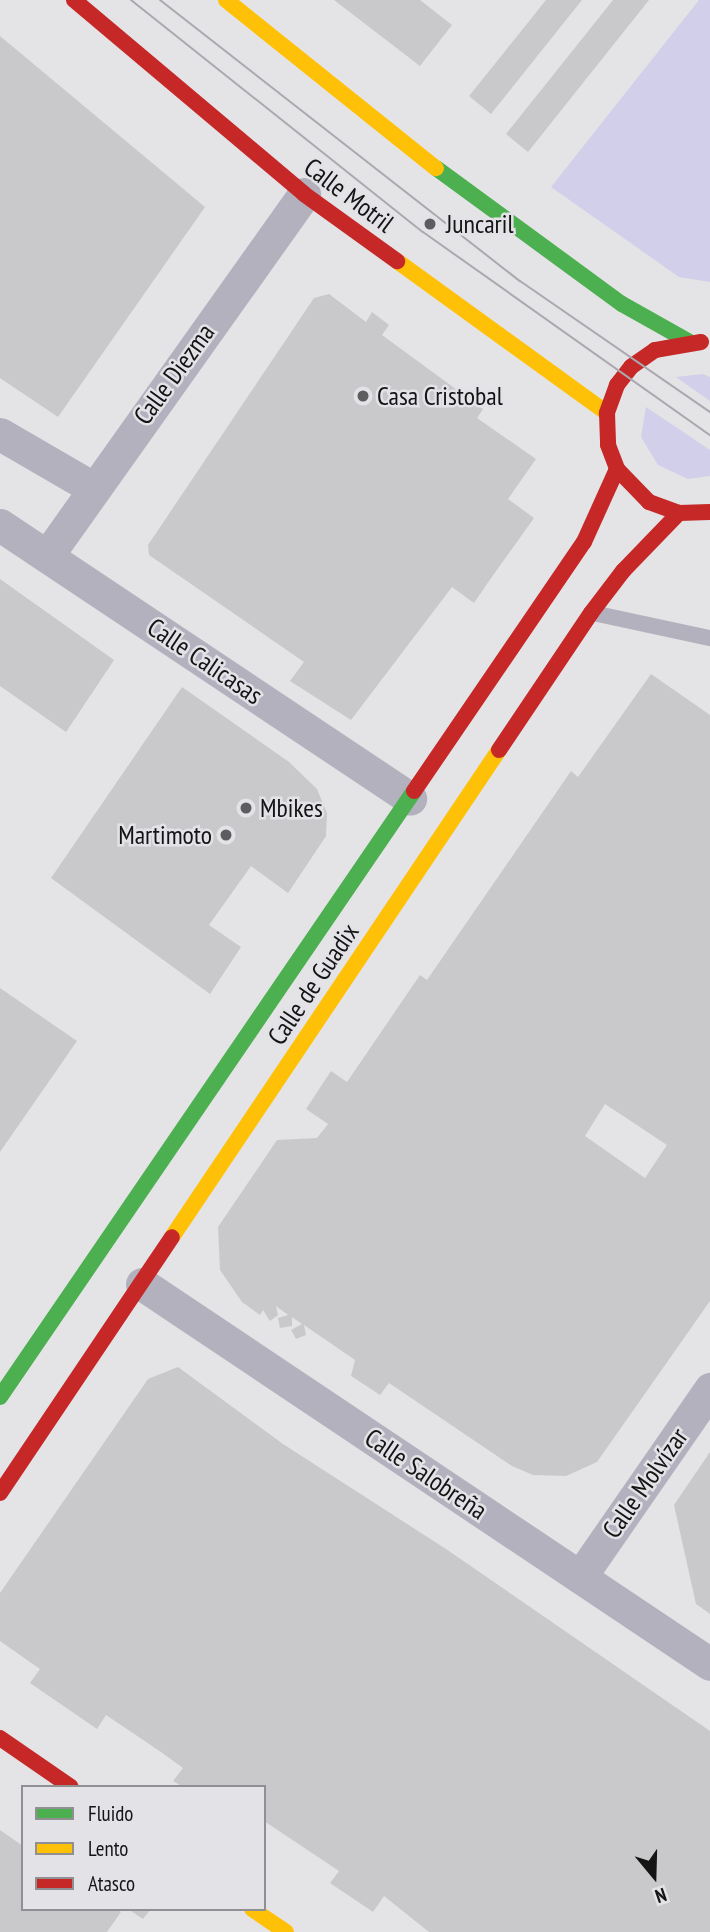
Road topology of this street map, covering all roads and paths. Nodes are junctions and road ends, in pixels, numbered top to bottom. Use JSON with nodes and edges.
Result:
{"nodes":[{"id":1,"x":74,"y":0,"type":"edge"},
{"id":2,"x":226,"y":0,"type":"edge"},
{"id":3,"x":304,"y":194,"type":"junction"},
{"id":4,"x":688,"y":341,"type":"junction"},
{"id":5,"x":710,"y":343,"type":"edge"},
{"id":6,"x":607,"y":413,"type":"junction"},
{"id":7,"x":0,"y":433,"type":"edge"},
{"id":8,"x":617,"y":469,"type":"junction"},
{"id":9,"x":93,"y":488,"type":"junction"},
{"id":10,"x":710,"y":512,"type":"edge"},
{"id":11,"x":679,"y":513,"type":"junction"},
{"id":12,"x":0,"y":526,"type":"edge"},
{"id":13,"x":47,"y":556,"type":"junction"},
{"id":14,"x":591,"y":613,"type":"junction"},
{"id":15,"x":710,"y":638,"type":"edge"},
{"id":16,"x":410,"y":798,"type":"junction"},
{"id":17,"x":142,"y":1284,"type":"junction"},
{"id":18,"x":710,"y":1389,"type":"edge"},
{"id":19,"x":0,"y":1397,"type":"edge"},
{"id":20,"x":0,"y":1493,"type":"edge"},
{"id":21,"x":580,"y":1577,"type":"junction"},
{"id":22,"x":710,"y":1664,"type":"edge"},
{"id":23,"x":0,"y":1738,"type":"edge"},
{"id":24,"x":68,"y":1785,"type":"edge"},
{"id":25,"x":255,"y":1911,"type":"edge"},
{"id":26,"x":286,"y":1932,"type":"edge"}],
"edges":[{"from":1,"to":3,"type":"street","name":"Calle Motril"},
{"from":2,"to":4,"type":"street"},
{"from":3,"to":6,"type":"street","name":"Calle Motril"},
{"from":3,"to":9,"type":"street","name":"Calle Diezma"},
{"from":4,"to":5,"type":"street"},
{"from":4,"to":6,"type":"street"},
{"from":6,"to":8,"type":"street"},
{"from":7,"to":9,"type":"street"},
{"from":8,"to":11,"type":"street"},
{"from":8,"to":16,"type":"street","name":"Calle de Guadix"},
{"from":9,"to":13,"type":"street","name":"Calle Diezma"},
{"from":10,"to":11,"type":"street"},
{"from":11,"to":14,"type":"street","name":"Calle de Guadix"},
{"from":12,"to":13,"type":"street","name":"Calle Calicasas"},
{"from":13,"to":16,"type":"street","name":"Calle Calicasas"},
{"from":14,"to":15,"type":"lane"},
{"from":14,"to":17,"type":"street","name":"Calle de Guadix"},
{"from":16,"to":19,"type":"street","name":"Calle de Guadix"},
{"from":17,"to":20,"type":"street","name":"Calle de Guadix"},
{"from":17,"to":21,"type":"street","name":"Calle Salobreña"},
{"from":18,"to":21,"type":"street","name":"Calle Molvízar"},
{"from":21,"to":22,"type":"street","name":"Calle Salobreña"},
{"from":23,"to":24,"type":"street"},
{"from":25,"to":26,"type":"street"}]}
